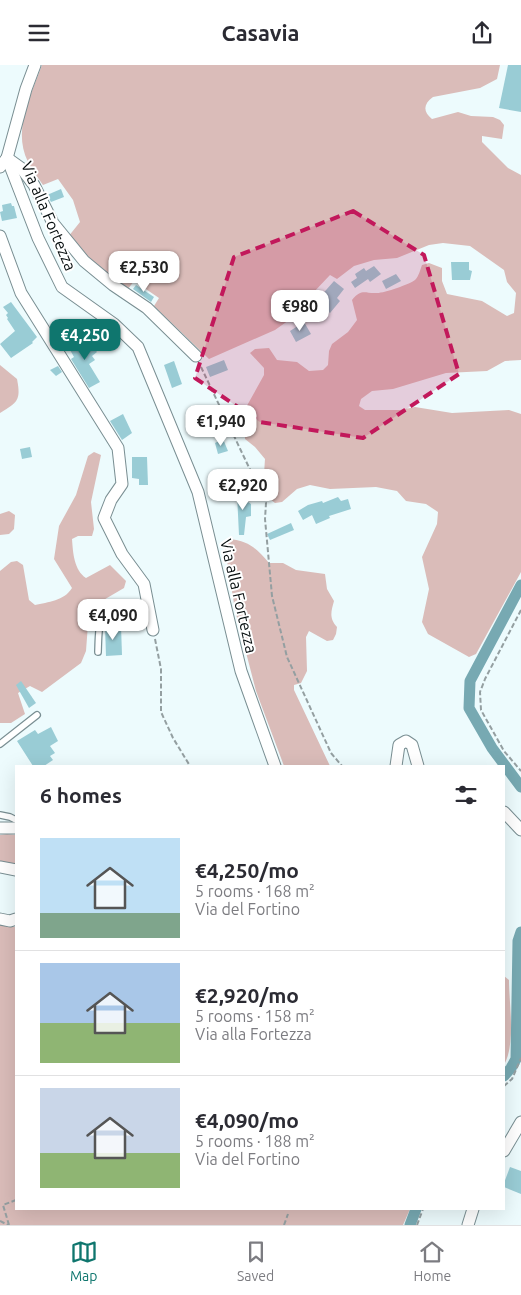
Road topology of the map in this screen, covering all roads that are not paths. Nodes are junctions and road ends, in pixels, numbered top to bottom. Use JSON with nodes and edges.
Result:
{"nodes":[{"id":1,"x":36,"y":65,"type":"edge"},
{"id":2,"x":3,"y":163,"type":"edge"},
{"id":3,"x":0,"y":236,"type":"edge"},
{"id":4,"x":196,"y":355,"type":"road end"},
{"id":5,"x":153,"y":629,"type":"joint"},
{"id":6,"x":98,"y":652,"type":"dead end"},
{"id":7,"x":37,"y":715,"type":"dead end"},
{"id":8,"x":0,"y":743,"type":"edge"},
{"id":9,"x":275,"y":765,"type":"edge"},
{"id":10,"x":396,"y":765,"type":"edge"},
{"id":11,"x":418,"y":765,"type":"edge"},
{"id":12,"x":505,"y":813,"type":"edge"},
{"id":13,"x":0,"y":815,"type":"edge"},
{"id":14,"x":15,"y":820,"type":"edge"},
{"id":15,"x":0,"y":828,"type":"edge"},
{"id":16,"x":15,"y":828,"type":"edge"},
{"id":17,"x":521,"y":829,"type":"edge"},
{"id":18,"x":0,"y":867,"type":"edge"},
{"id":19,"x":15,"y":870,"type":"edge"},
{"id":20,"x":0,"y":919,"type":"edge"},
{"id":21,"x":15,"y":919,"type":"edge"},
{"id":22,"x":521,"y":1122,"type":"edge"},
{"id":23,"x":505,"y":1149,"type":"edge"},
{"id":24,"x":473,"y":1210,"type":"edge"},
{"id":25,"x":468,"y":1225,"type":"edge"}],
"edges":[{"from":1,"to":2,"type":"street"},
{"from":2,"to":4,"type":"street"},
{"from":2,"to":9,"type":"street","name":"Via alla Fortezza"},
{"from":3,"to":5,"type":"street"},
{"from":5,"to":6,"type":"lane"},
{"from":7,"to":8,"type":"lane"},
{"from":10,"to":11,"type":"street"},
{"from":12,"to":17,"type":"street"},
{"from":13,"to":14,"type":"lane"},
{"from":15,"to":16,"type":"street"},
{"from":18,"to":19,"type":"street"},
{"from":20,"to":21,"type":"street"},
{"from":22,"to":23,"type":"street"},
{"from":24,"to":25,"type":"street"}]}
